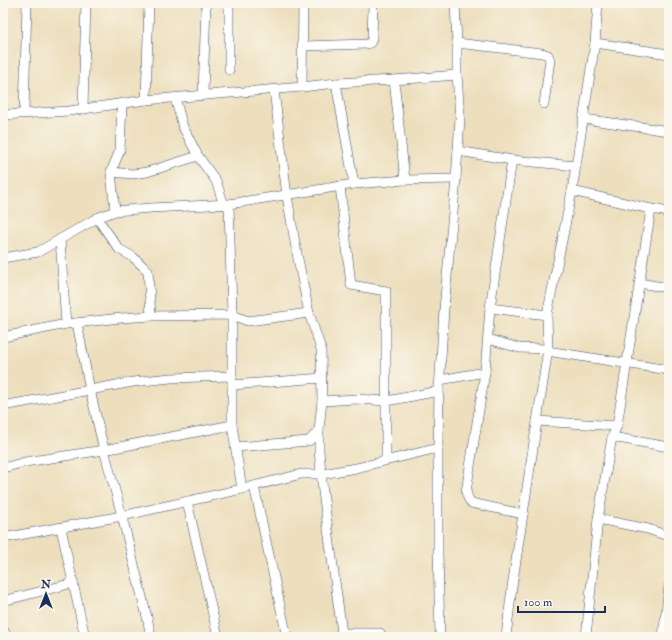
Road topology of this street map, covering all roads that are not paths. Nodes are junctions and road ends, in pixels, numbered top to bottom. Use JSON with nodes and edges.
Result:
{"nodes":[{"id":1,"x":27,"y":3,"type":"edge"},
{"id":2,"x":86,"y":3,"type":"edge"},
{"id":3,"x":149,"y":3,"type":"edge"},
{"id":4,"x":206,"y":3,"type":"edge"},
{"id":5,"x":229,"y":3,"type":"edge"},
{"id":6,"x":303,"y":3,"type":"edge"},
{"id":7,"x":373,"y":3,"type":"edge"},
{"id":8,"x":455,"y":3,"type":"edge"},
{"id":9,"x":598,"y":3,"type":"edge"},
{"id":10,"x":457,"y":43,"type":"junction"},
{"id":11,"x":595,"y":43,"type":"junction"},
{"id":12,"x":302,"y":46,"type":"junction"},
{"id":13,"x":669,"y":54,"type":"edge"},
{"id":14,"x":229,"y":70,"type":"dead end"},
{"id":15,"x":457,"y":75,"type":"junction"},
{"id":16,"x":394,"y":80,"type":"junction"},
{"id":17,"x":336,"y":83,"type":"junction"},
{"id":18,"x":302,"y":87,"type":"junction"},
{"id":19,"x":274,"y":90,"type":"junction"},
{"id":20,"x":203,"y":95,"type":"junction"},
{"id":21,"x":175,"y":98,"type":"junction"},
{"id":22,"x":146,"y":100,"type":"junction"},
{"id":23,"x":122,"y":103,"type":"junction"},
{"id":24,"x":544,"y":104,"type":"dead end"},
{"id":25,"x":83,"y":109,"type":"junction"},
{"id":26,"x":24,"y":113,"type":"junction"},
{"id":27,"x":3,"y":115,"type":"edge"},
{"id":28,"x":584,"y":118,"type":"junction"},
{"id":29,"x":669,"y":131,"type":"edge"},
{"id":30,"x":458,"y":151,"type":"junction"},
{"id":31,"x":198,"y":156,"type":"junction"},
{"id":32,"x":512,"y":160,"type":"junction"},
{"id":33,"x":576,"y":166,"type":"junction"},
{"id":34,"x":112,"y":172,"type":"junction"},
{"id":35,"x":456,"y":179,"type":"junction"},
{"id":36,"x":405,"y":180,"type":"junction"},
{"id":37,"x":354,"y":184,"type":"junction"},
{"id":38,"x":340,"y":186,"type":"junction"},
{"id":39,"x":572,"y":192,"type":"junction"},
{"id":40,"x":287,"y":196,"type":"junction"},
{"id":41,"x":226,"y":204,"type":"junction"},
{"id":42,"x":651,"y":209,"type":"junction"},
{"id":43,"x":115,"y":211,"type":"junction"},
{"id":44,"x":669,"y":212,"type":"edge"},
{"id":45,"x":97,"y":218,"type":"junction"},
{"id":46,"x":60,"y":239,"type":"junction"},
{"id":47,"x":3,"y":258,"type":"edge"},
{"id":48,"x":639,"y":283,"type":"junction"},
{"id":49,"x":669,"y":288,"type":"edge"},
{"id":50,"x":490,"y":308,"type":"junction"},
{"id":51,"x":309,"y":313,"type":"junction"},
{"id":52,"x":232,"y":315,"type":"junction"},
{"id":53,"x":547,"y":315,"type":"junction"},
{"id":54,"x":151,"y":316,"type":"junction"},
{"id":55,"x":77,"y":323,"type":"junction"},
{"id":56,"x":66,"y":324,"type":"junction"},
{"id":57,"x":3,"y":337,"type":"edge"},
{"id":58,"x":488,"y":339,"type":"junction"},
{"id":59,"x":547,"y":350,"type":"junction"},
{"id":60,"x":626,"y":364,"type":"junction"},
{"id":61,"x":669,"y":370,"type":"edge"},
{"id":62,"x":484,"y":372,"type":"junction"},
{"id":63,"x":322,"y":378,"type":"junction"},
{"id":64,"x":232,"y":380,"type":"junction"},
{"id":65,"x":440,"y":380,"type":"junction"},
{"id":66,"x":90,"y":390,"type":"junction"},
{"id":67,"x":439,"y":391,"type":"junction"},
{"id":68,"x":322,"y":401,"type":"junction"},
{"id":69,"x":387,"y":401,"type":"junction"},
{"id":70,"x":3,"y":406,"type":"edge"},
{"id":71,"x":537,"y":421,"type":"junction"},
{"id":72,"x":232,"y":425,"type":"junction"},
{"id":73,"x":617,"y":426,"type":"junction"},
{"id":74,"x":319,"y":430,"type":"junction"},
{"id":75,"x":612,"y":437,"type":"junction"},
{"id":76,"x":309,"y":441,"type":"junction"},
{"id":77,"x":235,"y":446,"type":"junction"},
{"id":78,"x":669,"y":447,"type":"edge"},
{"id":79,"x":438,"y":448,"type":"junction"},
{"id":80,"x":104,"y":450,"type":"junction"},
{"id":81,"x":319,"y":450,"type":"junction"},
{"id":82,"x":386,"y":460,"type":"junction"},
{"id":83,"x":3,"y":468,"type":"edge"},
{"id":84,"x":322,"y":474,"type":"junction"},
{"id":85,"x":254,"y":486,"type":"junction"},
{"id":86,"x":242,"y":489,"type":"junction"},
{"id":87,"x":187,"y":501,"type":"junction"},
{"id":88,"x":523,"y":514,"type":"junction"},
{"id":89,"x":122,"y":516,"type":"junction"},
{"id":90,"x":598,"y":519,"type":"junction"},
{"id":91,"x":61,"y":528,"type":"junction"},
{"id":92,"x":669,"y":534,"type":"edge"},
{"id":93,"x":3,"y":538,"type":"edge"},
{"id":94,"x":73,"y":583,"type":"junction"},
{"id":95,"x":669,"y":586,"type":"edge"},
{"id":96,"x":3,"y":602,"type":"edge"},
{"id":97,"x":3,"y":629,"type":"edge"},
{"id":98,"x":341,"y":635,"type":"edge"},
{"id":99,"x":7,"y":637,"type":"edge"},
{"id":100,"x":85,"y":637,"type":"edge"},
{"id":101,"x":151,"y":637,"type":"edge"},
{"id":102,"x":218,"y":637,"type":"edge"},
{"id":103,"x":286,"y":637,"type":"edge"},
{"id":104,"x":384,"y":637,"type":"edge"},
{"id":105,"x":440,"y":637,"type":"edge"},
{"id":106,"x":506,"y":637,"type":"edge"},
{"id":107,"x":586,"y":637,"type":"edge"},
{"id":108,"x":663,"y":637,"type":"edge"}],
"edges":[{"from":1,"to":26,"type":"street"},
{"from":2,"to":25,"type":"street"},
{"from":3,"to":22,"type":"street"},
{"from":4,"to":20,"type":"street"},
{"from":5,"to":14,"type":"street"},
{"from":6,"to":12,"type":"street"},
{"from":7,"to":12,"type":"street"},
{"from":8,"to":10,"type":"street"},
{"from":9,"to":11,"type":"street"},
{"from":10,"to":15,"type":"street"},
{"from":10,"to":24,"type":"street"},
{"from":11,"to":13,"type":"street"},
{"from":11,"to":28,"type":"street"},
{"from":12,"to":18,"type":"street"},
{"from":15,"to":16,"type":"street"},
{"from":15,"to":30,"type":"street"},
{"from":16,"to":17,"type":"street"},
{"from":16,"to":36,"type":"street"},
{"from":17,"to":18,"type":"street"},
{"from":17,"to":37,"type":"street"},
{"from":18,"to":19,"type":"street"},
{"from":19,"to":20,"type":"street"},
{"from":19,"to":40,"type":"street"},
{"from":20,"to":21,"type":"street"},
{"from":21,"to":22,"type":"street"},
{"from":21,"to":31,"type":"street"},
{"from":22,"to":23,"type":"street"},
{"from":23,"to":25,"type":"street"},
{"from":23,"to":34,"type":"street"},
{"from":25,"to":26,"type":"street"},
{"from":26,"to":27,"type":"street"},
{"from":28,"to":29,"type":"street"},
{"from":28,"to":33,"type":"street"},
{"from":30,"to":32,"type":"street"},
{"from":30,"to":35,"type":"street"},
{"from":31,"to":34,"type":"street"},
{"from":31,"to":41,"type":"street"},
{"from":32,"to":33,"type":"street"},
{"from":32,"to":50,"type":"street"},
{"from":33,"to":39,"type":"street"},
{"from":34,"to":43,"type":"street"},
{"from":35,"to":36,"type":"street"},
{"from":35,"to":65,"type":"street"},
{"from":36,"to":37,"type":"street"},
{"from":37,"to":38,"type":"street"},
{"from":38,"to":40,"type":"street"},
{"from":38,"to":69,"type":"street"},
{"from":39,"to":42,"type":"street"},
{"from":39,"to":53,"type":"street"},
{"from":40,"to":41,"type":"street"},
{"from":40,"to":51,"type":"street"},
{"from":41,"to":43,"type":"street"},
{"from":41,"to":52,"type":"street"},
{"from":42,"to":44,"type":"street"},
{"from":42,"to":48,"type":"street"},
{"from":43,"to":45,"type":"street"},
{"from":45,"to":46,"type":"street"},
{"from":45,"to":54,"type":"street"},
{"from":46,"to":47,"type":"street"},
{"from":46,"to":56,"type":"street"},
{"from":48,"to":49,"type":"street"},
{"from":48,"to":60,"type":"street"},
{"from":50,"to":53,"type":"street"},
{"from":50,"to":58,"type":"street"},
{"from":51,"to":52,"type":"street"},
{"from":51,"to":63,"type":"street"},
{"from":52,"to":54,"type":"street"},
{"from":52,"to":64,"type":"street"},
{"from":53,"to":59,"type":"street"},
{"from":54,"to":55,"type":"street"},
{"from":55,"to":56,"type":"street"},
{"from":55,"to":66,"type":"street"},
{"from":56,"to":57,"type":"street"},
{"from":58,"to":59,"type":"street"},
{"from":58,"to":62,"type":"street"},
{"from":59,"to":60,"type":"street"},
{"from":59,"to":71,"type":"street"},
{"from":60,"to":61,"type":"street"},
{"from":60,"to":73,"type":"street"},
{"from":62,"to":65,"type":"street"},
{"from":62,"to":88,"type":"street"},
{"from":63,"to":64,"type":"street"},
{"from":63,"to":68,"type":"street"},
{"from":64,"to":66,"type":"street"},
{"from":64,"to":72,"type":"street"},
{"from":65,"to":67,"type":"street"},
{"from":66,"to":70,"type":"street"},
{"from":66,"to":80,"type":"street"},
{"from":67,"to":69,"type":"street"},
{"from":67,"to":79,"type":"street"},
{"from":68,"to":69,"type":"street"},
{"from":68,"to":74,"type":"street"},
{"from":69,"to":82,"type":"street"},
{"from":71,"to":73,"type":"street"},
{"from":71,"to":88,"type":"street"},
{"from":72,"to":77,"type":"street"},
{"from":72,"to":80,"type":"street"},
{"from":73,"to":75,"type":"street"},
{"from":74,"to":76,"type":"street"},
{"from":74,"to":81,"type":"street"},
{"from":75,"to":78,"type":"street"},
{"from":75,"to":90,"type":"street"},
{"from":76,"to":77,"type":"street"},
{"from":76,"to":81,"type":"street"},
{"from":77,"to":86,"type":"street"},
{"from":79,"to":82,"type":"street"},
{"from":79,"to":105,"type":"street"},
{"from":80,"to":83,"type":"street"},
{"from":80,"to":89,"type":"street"},
{"from":81,"to":84,"type":"street"},
{"from":82,"to":84,"type":"street"},
{"from":84,"to":85,"type":"street"},
{"from":84,"to":98,"type":"street"},
{"from":85,"to":86,"type":"street"},
{"from":85,"to":103,"type":"street"},
{"from":86,"to":87,"type":"street"},
{"from":87,"to":89,"type":"street"},
{"from":87,"to":102,"type":"street"},
{"from":88,"to":106,"type":"street"},
{"from":89,"to":91,"type":"street"},
{"from":89,"to":101,"type":"street"},
{"from":90,"to":92,"type":"street"},
{"from":90,"to":107,"type":"street"},
{"from":91,"to":93,"type":"street"},
{"from":91,"to":94,"type":"street"},
{"from":94,"to":96,"type":"street"},
{"from":94,"to":100,"type":"street"},
{"from":95,"to":108,"type":"street"},
{"from":97,"to":99,"type":"street"},
{"from":98,"to":104,"type":"street"}]}
